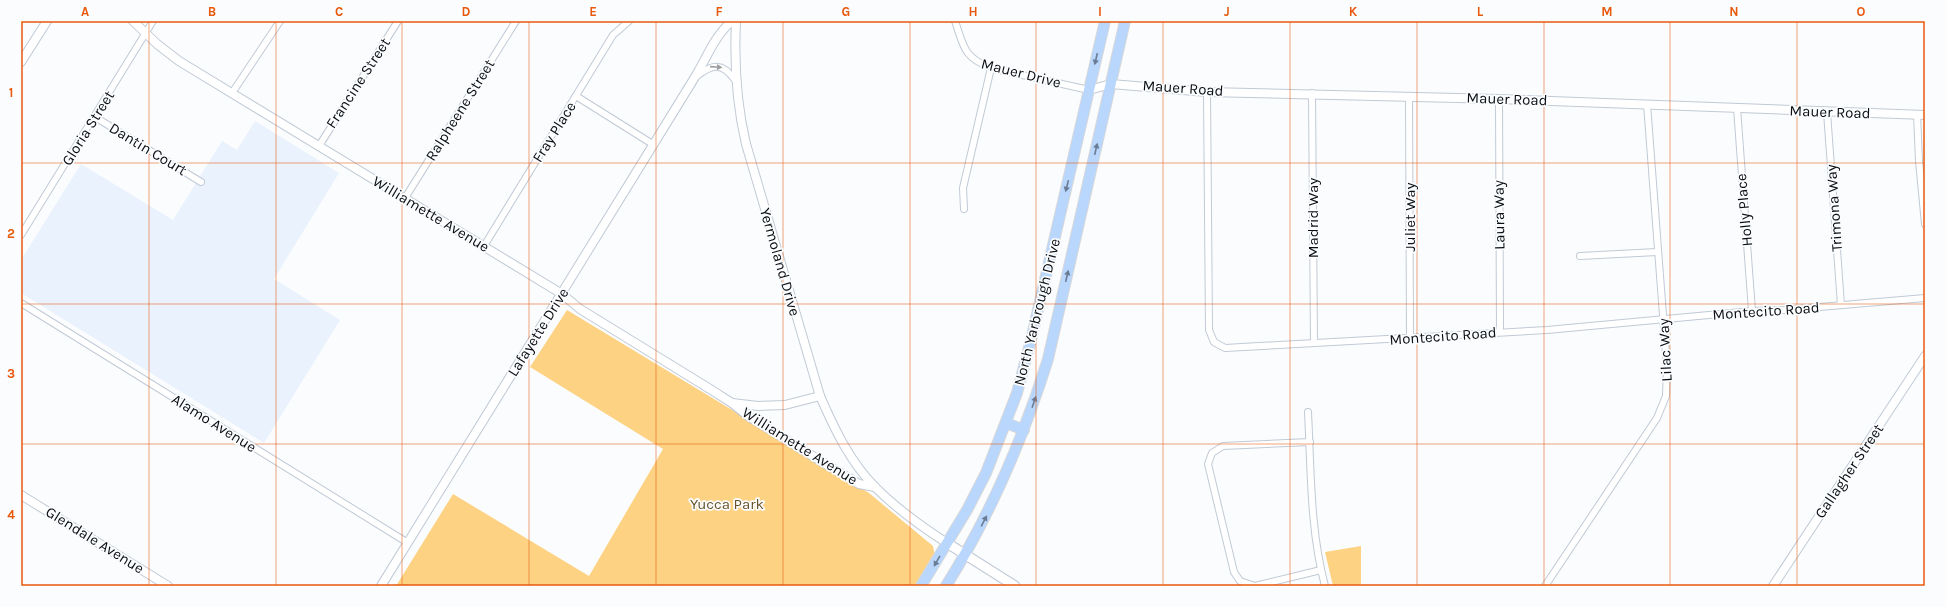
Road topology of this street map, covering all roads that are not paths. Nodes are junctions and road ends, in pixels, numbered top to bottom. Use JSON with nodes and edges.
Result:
{"nodes":[{"id":1,"x":47,"y":21,"type":"edge"},
{"id":2,"x":133,"y":21,"type":"edge"},
{"id":3,"x":153,"y":21,"type":"edge"},
{"id":4,"x":280,"y":21,"type":"edge"},
{"id":5,"x":398,"y":21,"type":"edge"},
{"id":6,"x":516,"y":21,"type":"edge"},
{"id":7,"x":629,"y":21,"type":"edge"},
{"id":8,"x":732,"y":21,"type":"edge"},
{"id":9,"x":736,"y":21,"type":"edge"},
{"id":10,"x":955,"y":21,"type":"edge"},
{"id":11,"x":1105,"y":21,"type":"edge"},
{"id":12,"x":1126,"y":21,"type":"edge"},
{"id":13,"x":146,"y":32,"type":"junction"},
{"id":14,"x":22,"y":57,"type":"edge"},
{"id":15,"x":991,"y":68,"type":"junction"},
{"id":16,"x":695,"y":77,"type":"junction"},
{"id":17,"x":735,"y":80,"type":"junction"},
{"id":18,"x":1111,"y":84,"type":"junction"},
{"id":19,"x":1089,"y":90,"type":"junction"},
{"id":20,"x":1207,"y":92,"type":"junction"},
{"id":21,"x":232,"y":93,"type":"junction"},
{"id":22,"x":1312,"y":94,"type":"junction"},
{"id":23,"x":576,"y":96,"type":"junction"},
{"id":24,"x":1409,"y":96,"type":"junction"},
{"id":25,"x":1499,"y":99,"type":"junction"},
{"id":26,"x":1647,"y":104,"type":"junction"},
{"id":27,"x":1737,"y":108,"type":"junction"},
{"id":28,"x":1827,"y":112,"type":"junction"},
{"id":29,"x":1921,"y":115,"type":"edge"},
{"id":30,"x":95,"y":117,"type":"junction"},
{"id":31,"x":654,"y":145,"type":"junction"},
{"id":32,"x":319,"y":146,"type":"junction"},
{"id":33,"x":201,"y":182,"type":"dead end"},
{"id":34,"x":405,"y":198,"type":"junction"},
{"id":35,"x":964,"y":209,"type":"dead end"},
{"id":36,"x":1925,"y":224,"type":"edge"},
{"id":37,"x":21,"y":234,"type":"edge"},
{"id":38,"x":484,"y":246,"type":"junction"},
{"id":39,"x":1657,"y":252,"type":"junction"},
{"id":40,"x":1580,"y":256,"type":"dead end"},
{"id":41,"x":562,"y":294,"type":"junction"},
{"id":42,"x":1925,"y":298,"type":"edge"},
{"id":43,"x":21,"y":303,"type":"edge"},
{"id":44,"x":1841,"y":305,"type":"junction"},
{"id":45,"x":1752,"y":311,"type":"junction"},
{"id":46,"x":1663,"y":320,"type":"junction"},
{"id":47,"x":1500,"y":332,"type":"junction"},
{"id":48,"x":1410,"y":338,"type":"junction"},
{"id":49,"x":1314,"y":343,"type":"junction"},
{"id":50,"x":1925,"y":356,"type":"edge"},
{"id":51,"x":820,"y":396,"type":"junction"},
{"id":52,"x":732,"y":403,"type":"junction"},
{"id":53,"x":1308,"y":412,"type":"dead end"},
{"id":54,"x":1006,"y":423,"type":"junction"},
{"id":55,"x":1024,"y":430,"type":"junction"},
{"id":56,"x":1310,"y":442,"type":"junction"},
{"id":57,"x":875,"y":487,"type":"junction"},
{"id":58,"x":21,"y":495,"type":"edge"},
{"id":59,"x":408,"y":543,"type":"junction"},
{"id":60,"x":947,"y":544,"type":"junction"},
{"id":61,"x":965,"y":556,"type":"junction"},
{"id":62,"x":1321,"y":570,"type":"junction"},
{"id":63,"x":168,"y":586,"type":"edge"},
{"id":64,"x":381,"y":586,"type":"edge"},
{"id":65,"x":921,"y":586,"type":"edge"},
{"id":66,"x":946,"y":586,"type":"edge"},
{"id":67,"x":1015,"y":586,"type":"edge"},
{"id":68,"x":1325,"y":586,"type":"edge"},
{"id":69,"x":1545,"y":586,"type":"edge"},
{"id":70,"x":1774,"y":586,"type":"edge"}],
"edges":[{"from":1,"to":14,"type":"street"},
{"from":2,"to":13,"type":"street","name":"Williamette Avenue"},
{"from":3,"to":13,"type":"street","name":"Gloria Street"},
{"from":4,"to":21,"type":"street"},
{"from":5,"to":32,"type":"street","name":"Francine Street"},
{"from":6,"to":34,"type":"street","name":"Ralpheene Street"},
{"from":7,"to":23,"type":"street","name":"Fray Place"},
{"from":8,"to":16,"type":"street","name":"Lafayette Drive"},
{"from":9,"to":17,"type":"street","name":"Yermoland Drive"},
{"from":10,"to":15,"type":"street","name":"Mauer Drive"},
{"from":11,"to":19,"type":"main road","name":"North Yarbrough Drive","one_way":true},
{"from":12,"to":18,"type":"main road","name":"North Yarbrough Drive"},
{"from":13,"to":21,"type":"street","name":"Williamette Avenue"},
{"from":13,"to":30,"type":"street","name":"Gloria Street"},
{"from":15,"to":19,"type":"street","name":"Mauer Drive"},
{"from":15,"to":35,"type":"street"},
{"from":16,"to":17,"type":"street","name":"Lafayette Drive","one_way":true},
{"from":16,"to":31,"type":"street","name":"Lafayette Drive"},
{"from":17,"to":51,"type":"street","name":"Yermoland Drive"},
{"from":18,"to":19,"type":"street","name":"Mauer Road"},
{"from":18,"to":20,"type":"street","name":"Mauer Road"},
{"from":55,"to":18,"type":"main road","name":"North Yarbrough Drive","one_way":true},
{"from":19,"to":54,"type":"main road","name":"North Yarbrough Drive","one_way":true},
{"from":20,"to":22,"type":"street","name":"Mauer Road"},
{"from":20,"to":49,"type":"street","name":"Montecito Road"},
{"from":21,"to":32,"type":"street","name":"Williamette Avenue"},
{"from":22,"to":24,"type":"street","name":"Mauer Road"},
{"from":22,"to":49,"type":"street","name":"Madrid Way"},
{"from":23,"to":31,"type":"street"},
{"from":23,"to":38,"type":"street","name":"Fray Place"},
{"from":24,"to":25,"type":"street","name":"Mauer Road"},
{"from":24,"to":48,"type":"street","name":"Juliet Way"},
{"from":25,"to":26,"type":"street","name":"Mauer Road"},
{"from":25,"to":47,"type":"street","name":"Laura Way"},
{"from":26,"to":27,"type":"street","name":"Mauer Road"},
{"from":26,"to":39,"type":"street","name":"Lilac Way"},
{"from":27,"to":28,"type":"street","name":"Mauer Road"},
{"from":27,"to":45,"type":"street","name":"Holly Place"},
{"from":28,"to":29,"type":"street","name":"Mauer Road"},
{"from":28,"to":44,"type":"street","name":"Trimona Way"},
{"from":29,"to":36,"type":"street"},
{"from":30,"to":33,"type":"street","name":"Dantin Court"},
{"from":30,"to":37,"type":"street","name":"Gloria Street"},
{"from":31,"to":41,"type":"street","name":"Lafayette Drive"},
{"from":32,"to":34,"type":"street","name":"Williamette Avenue"},
{"from":34,"to":38,"type":"street","name":"Williamette Avenue"},
{"from":38,"to":41,"type":"street","name":"Williamette Avenue"},
{"from":39,"to":40,"type":"street"},
{"from":39,"to":46,"type":"street","name":"Lilac Way"},
{"from":41,"to":52,"type":"street","name":"Williamette Avenue"},
{"from":41,"to":59,"type":"street","name":"Lafayette Drive"},
{"from":42,"to":44,"type":"street","name":"Montecito Road"},
{"from":43,"to":59,"type":"street","name":"Alamo Avenue"},
{"from":44,"to":45,"type":"street","name":"Montecito Road"},
{"from":45,"to":46,"type":"street","name":"Montecito Road"},
{"from":46,"to":47,"type":"street","name":"Montecito Road"},
{"from":46,"to":69,"type":"street","name":"Lilac Way"},
{"from":47,"to":48,"type":"street","name":"Montecito Road"},
{"from":48,"to":49,"type":"street","name":"Montecito Road"},
{"from":50,"to":70,"type":"street","name":"Gallagher Street"},
{"from":51,"to":52,"type":"street","name":"Williamette Avenue"},
{"from":51,"to":57,"type":"street","name":"Yermoland Drive"},
{"from":52,"to":57,"type":"street","name":"Williamette Avenue"},
{"from":53,"to":56,"type":"street"},
{"from":54,"to":55,"type":"main road"},
{"from":54,"to":60,"type":"main road","name":"North Yarbrough Drive"},
{"from":61,"to":55,"type":"main road","name":"North Yarbrough Drive","one_way":true},
{"from":56,"to":62,"type":"street"},
{"from":56,"to":62,"type":"street"},
{"from":57,"to":60,"type":"street","name":"Williamette Avenue"},
{"from":58,"to":63,"type":"street","name":"Glendale Avenue"},
{"from":59,"to":64,"type":"street","name":"Lafayette Drive"},
{"from":60,"to":61,"type":"main road"},
{"from":60,"to":65,"type":"main road","name":"North Yarbrough Drive","one_way":true},
{"from":61,"to":66,"type":"main road","name":"North Yarbrough Drive"},
{"from":61,"to":67,"type":"main road"},
{"from":62,"to":68,"type":"street"}]}
